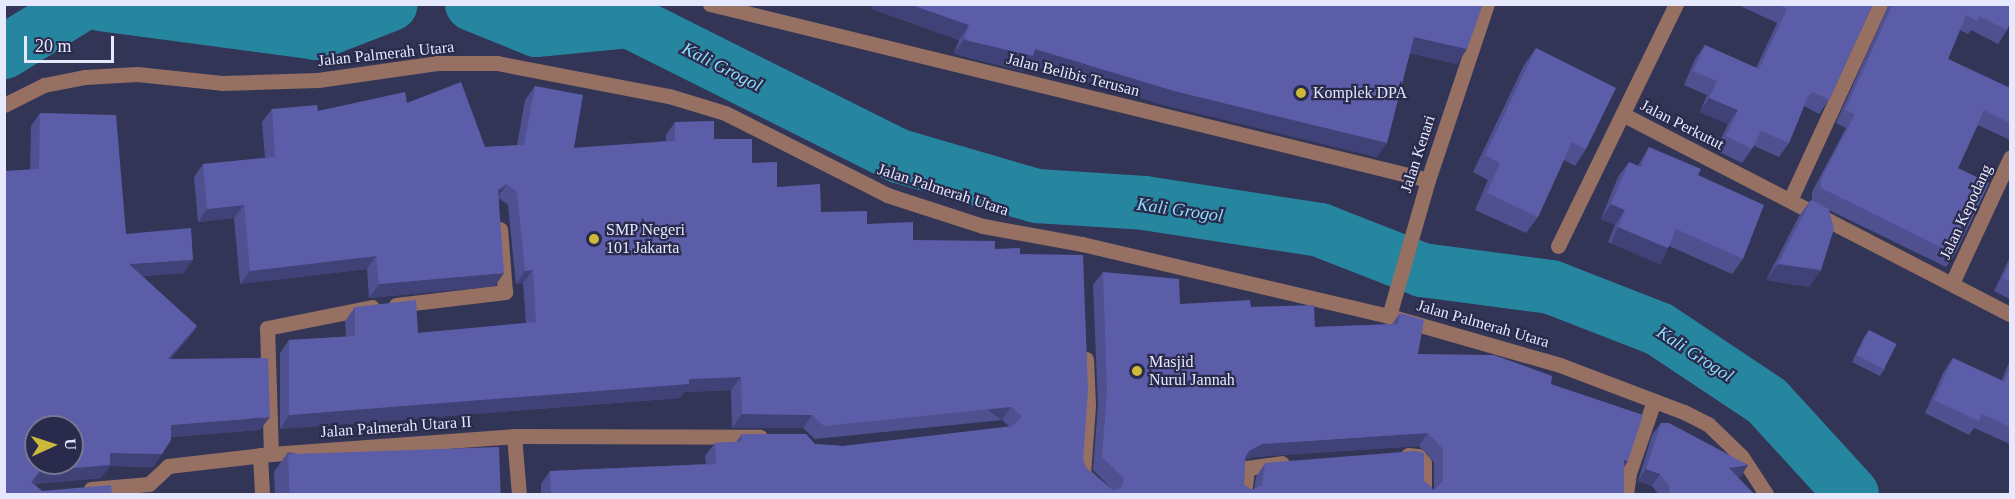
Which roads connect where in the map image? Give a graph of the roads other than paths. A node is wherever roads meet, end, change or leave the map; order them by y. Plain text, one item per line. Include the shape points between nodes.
1 (710, 4) edge
2 (1486, 4) edge
3 (1676, 4) edge
4 (1880, 4) edge
5 (4, 105) edge
6 (1624, 115) junction
7 (2010, 158) edge
8 (1428, 180) junction
9 (1790, 200) junction
10 (499, 218) edge
11 (1082, 244) junction
12 (1558, 246) dead end
13 (1082, 266) edge
14 (1953, 281) junction
15 (2010, 314) edge
16 (1389, 316) junction
17 (1085, 341) edge
18 (1654, 401) junction
19 (514, 436) junction
20 (778, 437) edge
21 (266, 455) junction
22 (1396, 455) edge
23 (1294, 461) edge
24 (72, 491) edge
25 (262, 495) edge
26 (519, 495) edge
27 (1105, 495) edge
28 (1244, 495) edge
29 (1424, 495) edge
30 (1626, 495) edge
31 (1766, 495) edge

1 - 8 street, Jalan Belibis Terusan
2 - 8 street, Jalan Kenari
3 - 6 street
4 - 9 street
5 - 11 street, Jalan Palmerah Utara via 44,85 85,77 137,74 222,83 297,81 437,63 497,63 669,96 725,113 887,195 983,226
6 - 9 street, Jalan Perkutut
6 - 12 street, Jalan Perkutut
7 - 14 street, Jalan Kepodang
8 - 16 street, Jalan Kenari
9 - 14 street, Jalan Perkutut
10 - 21 street via 506,283 502,295 353,309 267,328
11 - 13 street
11 - 16 street, Jalan Palmerah Utara
14 - 15 street, Jalan Perkutut
16 - 18 street, Jalan Palmerah Utara via 1560,365
17 - 27 street via 1088,405 1083,474
18 - 30 street via 1629,473
18 - 31 street, Jalan Palmerah Utara via 1708,424 1742,457
19 - 20 street, Jalan Palmerah Utara II
19 - 21 street, Jalan Palmerah Utara II
19 - 26 street
21 - 24 street, Jalan Palmerah Utara II via 168,466 145,484
21 - 25 street
22 - 29 street via 1421,459
23 - 28 street via 1247,468

